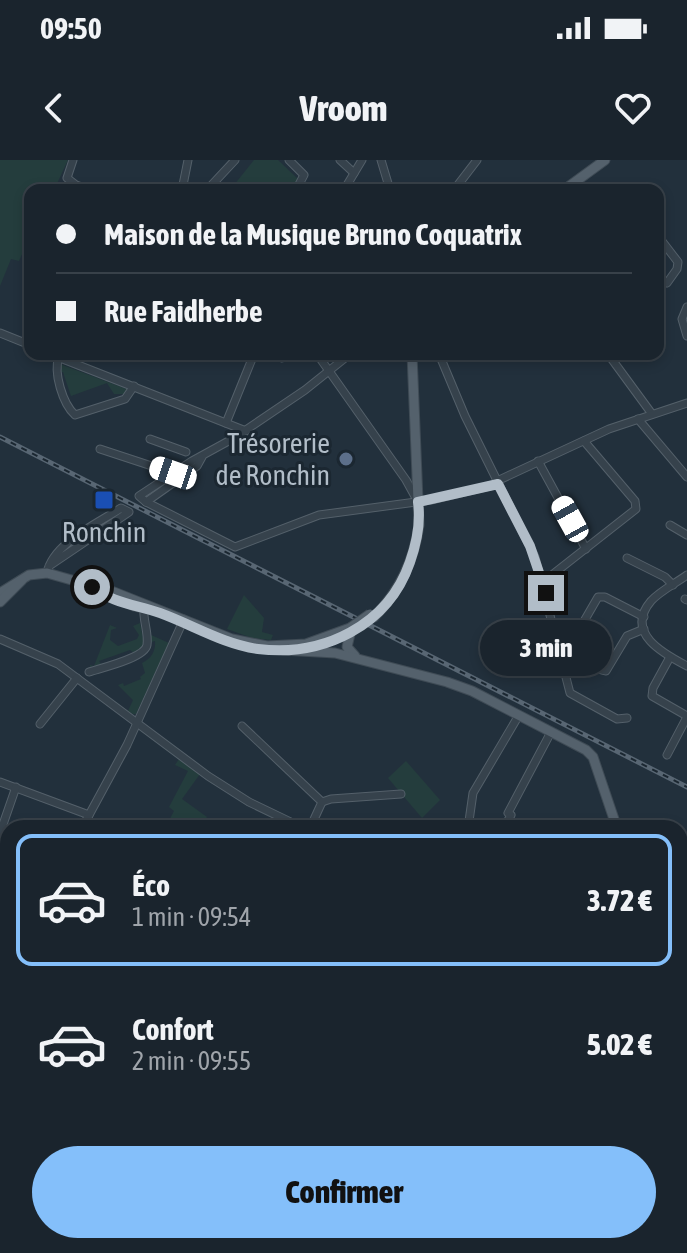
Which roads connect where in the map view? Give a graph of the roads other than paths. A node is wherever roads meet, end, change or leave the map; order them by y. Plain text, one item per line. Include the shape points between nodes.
1 (73, 160) edge
2 (188, 160) edge
3 (235, 160) edge
4 (289, 160) edge
5 (340, 160) edge
6 (362, 160) edge
7 (381, 160) edge
8 (477, 160) edge
9 (605, 160) edge
10 (354, 173) junction
11 (185, 179) junction
12 (75, 184) edge
13 (184, 184) edge
14 (187, 184) edge
15 (213, 184) edge
16 (299, 184) edge
17 (348, 184) edge
18 (388, 184) edge
19 (459, 184) edge
20 (572, 184) edge
21 (664, 244) edge
22 (667, 283) dead end
23 (687, 307) edge
24 (0, 333) edge
25 (687, 336) edge
26 (24, 343) edge
27 (55, 360) edge
28 (65, 360) edge
29 (252, 360) edge
30 (322, 360) edge
31 (342, 360) edge
32 (411, 360) edge
33 (442, 360) edge
34 (612, 360) edge
35 (330, 370) junction
36 (134, 386) junction
37 (687, 403) edge
38 (652, 414) junction
39 (638, 419) junction
40 (226, 423) junction
41 (246, 431) junction
42 (150, 439) dead end
43 (584, 441) junction
44 (100, 449) dead end
45 (193, 458) junction
46 (538, 461) junction
47 (173, 473) junction
48 (687, 477) edge
49 (497, 482) junction
50 (146, 502) junction
51 (418, 502) junction
52 (670, 525) dead end
53 (687, 535) edge
54 (586, 549) junction
55 (627, 558) dead end
56 (48, 569) junction
57 (687, 575) edge
58 (22, 580) junction
59 (543, 582) junction
60 (673, 585) junction
61 (0, 593) edge
62 (0, 602) edge
63 (144, 606) junction
64 (372, 615) junction
65 (644, 617) junction
66 (184, 621) junction
67 (644, 629) junction
68 (352, 631) junction
69 (0, 639) edge
70 (333, 640) junction
71 (558, 642) junction
72 (283, 650) junction
73 (344, 655) junction
74 (355, 656) junction
75 (561, 657) junction
76 (670, 657) junction
77 (366, 660) junction
78 (687, 666) edge
79 (89, 672) dead end
80 (77, 678) junction
81 (519, 715) junction
82 (687, 717) edge
83 (627, 718) dead end
84 (137, 723) junction
85 (40, 724) dead end
86 (242, 726) dead end
87 (551, 732) junction
88 (677, 737) junction
89 (687, 742) edge
90 (667, 755) dead end
91 (0, 782) edge
92 (16, 787) junction
93 (401, 794) dead end
94 (322, 802) junction
95 (89, 815) junction
96 (5, 820) edge
97 (86, 820) edge
98 (287, 820) edge
99 (314, 820) edge
100 (469, 820) edge
101 (508, 820) edge
102 (612, 820) edge

1 - 12 street via 67,178
2 - 11 street
3 - 15 street
4 - 16 street via 304,175
5 - 10 street
6 - 10 street
7 - 18 street
8 - 19 street
9 - 20 main road
10 - 17 street
11 - 13 street
11 - 14 street
21 - 22 street via 678,262
23 - 25 street via 682,324
24 - 26 street
27 - 36 street via 75,415 125,399
28 - 36 street
29 - 40 street
30 - 35 street
31 - 35 street
32 - 51 main road
33 - 49 street
34 - 38 street
35 - 41 street
35 - 51 street
36 - 40 street
37 - 38 street
38 - 39 street
39 - 43 street
39 - 48 street
40 - 41 street
41 - 45 street
42 - 45 street
43 - 46 street
43 - 54 street via 637,507
44 - 47 street
45 - 47 street
45 - 50 street via 197,466
46 - 49 street
46 - 54 street
47 - 50 street via 139,496
49 - 51 street
49 - 59 street
50 - 51 street via 235,547 319,515
51 - 64 main road via 413,542 400,576
51 - 64 main road via 418,534 407,572 395,594
52 - 53 street
54 - 59 street
55 - 60 street
56 - 56 street via 70,550 129,512 121,508 65,544
56 - 58 main road
56 - 63 main road via 106,596
57 - 60 street
58 - 61 main road
58 - 62 main road
59 - 71 street
60 - 65 street via 652,599
63 - 66 main road
63 - 79 street via 146,650
64 - 68 main road, bridge
65 - 67 street
65 - 71 street via 598,597 576,635
66 - 70 main road via 258,645
66 - 72 main road via 241,646
66 - 84 street
67 - 75 street via 626,637 606,671
67 - 76 street via 652,645
68 - 70 main road
68 - 74 main road via 346,646
69 - 80 street
70 - 72 main road
70 - 73 main road
70 - 74 main road
71 - 75 street
72 - 73 main road
73 - 77 main road
74 - 77 main road
75 - 83 street via 571,695 618,719
76 - 78 street
76 - 82 street via 652,696
77 - 81 main road via 457,685
80 - 84 street
80 - 85 street
81 - 87 main road
81 - 100 street via 474,789
82 - 88 street
84 - 95 street
84 - 98 street via 202,772
86 - 94 street
87 - 101 street
87 - 102 main road via 592,754
88 - 89 street
88 - 90 street
91 - 92 street
92 - 95 street
92 - 96 street
93 - 94 street
94 - 99 street
95 - 97 street

